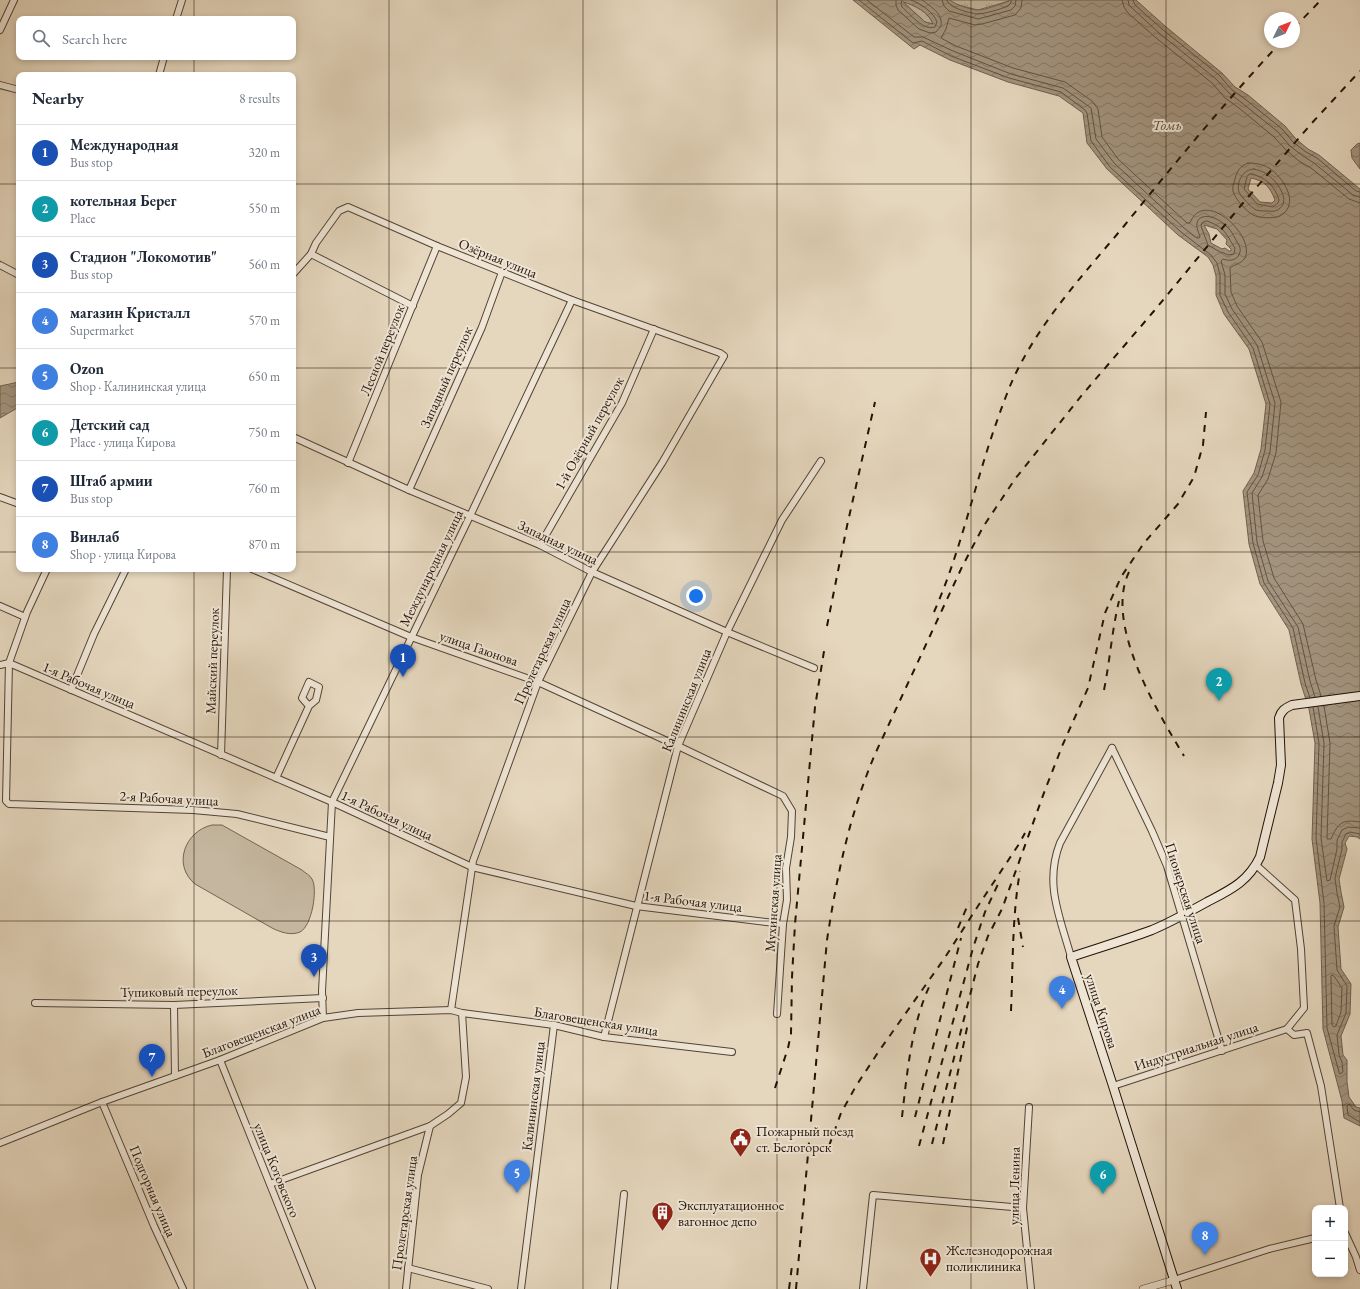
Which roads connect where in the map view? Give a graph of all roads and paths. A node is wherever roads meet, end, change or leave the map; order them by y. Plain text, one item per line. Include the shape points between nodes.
1 (14, 0) edge
2 (182, 0) edge
3 (177, 16) edge
4 (0, 30) edge
5 (163, 60) edge
6 (160, 72) edge
7 (0, 85) edge
8 (16, 89) edge
9 (437, 246) junction
10 (311, 254) junction
11 (0, 265) edge
12 (296, 271) edge
13 (502, 272) junction
14 (16, 273) edge
15 (572, 300) junction
16 (413, 306) junction
17 (654, 329) junction
18 (724, 356) joint
19 (296, 439) edge
20 (821, 461) dead end
21 (348, 463) junction
22 (409, 490) junction
23 (0, 497) edge
24 (16, 503) edge
25 (470, 516) junction
26 (540, 545) junction
27 (46, 572) edge
28 (125, 572) edge
29 (227, 572) edge
30 (259, 572) edge
31 (592, 572) junction
32 (0, 606) edge
33 (25, 617) junction
34 (727, 632) junction
35 (411, 637) junction
36 (9, 663) junction
37 (0, 665) edge
38 (814, 668) dead end
39 (538, 682) junction
40 (71, 690) junction
41 (1360, 696) edge
42 (309, 706) dead end
43 (678, 746) junction
44 (1112, 748) joint
45 (221, 755) junction
46 (276, 778) junction
47 (783, 796) joint
48 (332, 802) junction
49 (330, 837) junction
50 (1256, 865) junction
51 (472, 867) junction
52 (636, 906) junction
53 (1182, 916) junction
54 (782, 924) junction
55 (1071, 957) junction
56 (323, 998) junction
57 (35, 1003) dead end
58 (174, 1005) junction
59 (451, 1010) junction
60 (462, 1013) junction
61 (777, 1014) dead end
62 (323, 1018) junction
63 (554, 1026) junction
64 (1287, 1029) junction
65 (604, 1037) junction
66 (1222, 1051) junction
67 (732, 1052) dead end
68 (220, 1060) junction
69 (175, 1076) junction
70 (1113, 1086) junction
71 (102, 1102) junction
72 (1029, 1107) dead end
73 (430, 1126) junction
74 (0, 1143) edge
75 (270, 1184) junction
76 (624, 1194) dead end
77 (1340, 1205) edge
78 (1023, 1208) junction
79 (1312, 1239) edge
80 (1348, 1240) edge
81 (408, 1268) junction
82 (1360, 1270) edge
83 (1174, 1280) junction
84 (183, 1289) edge
85 (312, 1289) edge
86 (406, 1289) edge
87 (488, 1289) edge
88 (521, 1289) edge
89 (614, 1289) edge
90 (864, 1289) edge
91 (1031, 1289) edge
92 (1143, 1289) edge
93 (1177, 1289) edge

1 - 4 street
2 - 3 street
5 - 6 street
7 - 8 street
9 - 10 street, Озёрная улица via 348,208 339,211
9 - 13 street, Озёрная улица
9 - 16 street, Лесной переулок
10 - 12 street, Озёрная улица
10 - 16 street
11 - 14 street
13 - 15 street, Озёрная улица
13 - 22 street, Западный переулок via 482,327
15 - 17 street, Озёрная улица
15 - 25 street, Международная улица
16 - 21 street, Лесной переулок
17 - 18 street, Озёрная улица
17 - 26 street, 1-й Озёрный переулок via 622,403
18 - 31 street, Пролетарская улица via 662,463
19 - 21 street, Западная улица
20 - 34 street, Калининская улица via 782,520
21 - 22 street, Западная улица
22 - 25 street, Западная улица
23 - 24 street
25 - 26 street, Западная улица
25 - 35 street, Международная улица
26 - 31 street, Западная улица
27 - 33 street
28 - 40 street via 94,634
29 - 45 street, Майский переулок
30 - 35 street, улица Гаюнова
31 - 34 street, Западная улица
31 - 39 street, Пролетарская улица
32 - 33 street
33 - 36 street
34 - 38 street, Западная улица
34 - 43 street, Калининская улица
35 - 39 street, улица Гаюнова
35 - 48 street, Международная улица
36 - 37 street
36 - 40 street, 1-я Рабочая улица
36 - 49 street, 2-я Рабочая улица via 6,801 9,804 193,810 237,814
39 - 43 street, улица Гаюнова
39 - 51 street, Пролетарская улица
40 - 45 street, 1-я Рабочая улица
41 - 50 main road via 1292,706 1281,713 1281,765
42 - 46 street
43 - 47 street, улица Гаюнова
43 - 52 street, Калининская улица
44 - 53 street, Пионерская улица via 1167,866
44 - 55 street, улица Кирова via 1054,857 1054,895
45 - 46 street, 1-я Рабочая улица
46 - 48 street, 1-я Рабочая улица
47 - 54 street, Мухинская улица via 792,811 786,868 787,900
48 - 49 street, Международная улица
48 - 51 street, 1-я Рабочая улица
49 - 56 street, Международная улица
50 - 53 main road via 1237,886
50 - 64 street via 1295,900 1304,1008
51 - 52 street, 1-я Рабочая улица
51 - 59 street, Пролетарская улица
52 - 54 street, 1-я Рабочая улица
52 - 65 street, Калининская улица
53 - 55 main road via 1153,929
53 - 66 street, Пионерская улица
54 - 61 street, Мухинская улица
55 - 70 main road, улица Кирова
56 - 58 street, Тупиковый переулок
56 - 62 street, Международная улица
57 - 58 street, Тупиковый переулок
58 - 69 street
59 - 60 street, Благовещенская улица
59 - 62 street, Благовещенская улица via 358,1013
60 - 63 street, Благовещенская улица
60 - 73 street via 466,1077 461,1103
62 - 68 street, Благовещенская улица
63 - 65 street, Благовещенская улица
63 - 88 street, Калининская улица
64 - 66 street, Индустриальная улица
64 - 77 street via 1294,1035 1307,1033 1321,1086
65 - 67 street, Благовещенская улица
66 - 70 street, Индустриальная улица
68 - 69 street, Благовещенская улица
68 - 75 street, улица Котовского
69 - 71 street, Благовещенская улица
70 - 83 main road, улица Кирова
71 - 74 street, Благовещенская улица
71 - 84 street, Подгорная улица
72 - 78 street, улица Ленина
73 - 75 street
73 - 81 street, Пролетарская улица via 418,1175
75 - 85 street, улица Котовского
76 - 89 street
78 - 90 street via 874,1195
78 - 91 street, улица Ленина
79 - 83 street via 1269,1249
80 - 82 street
81 - 86 street, Пролетарская улица
81 - 87 street
83 - 92 street
83 - 93 main road, улица Кирова

